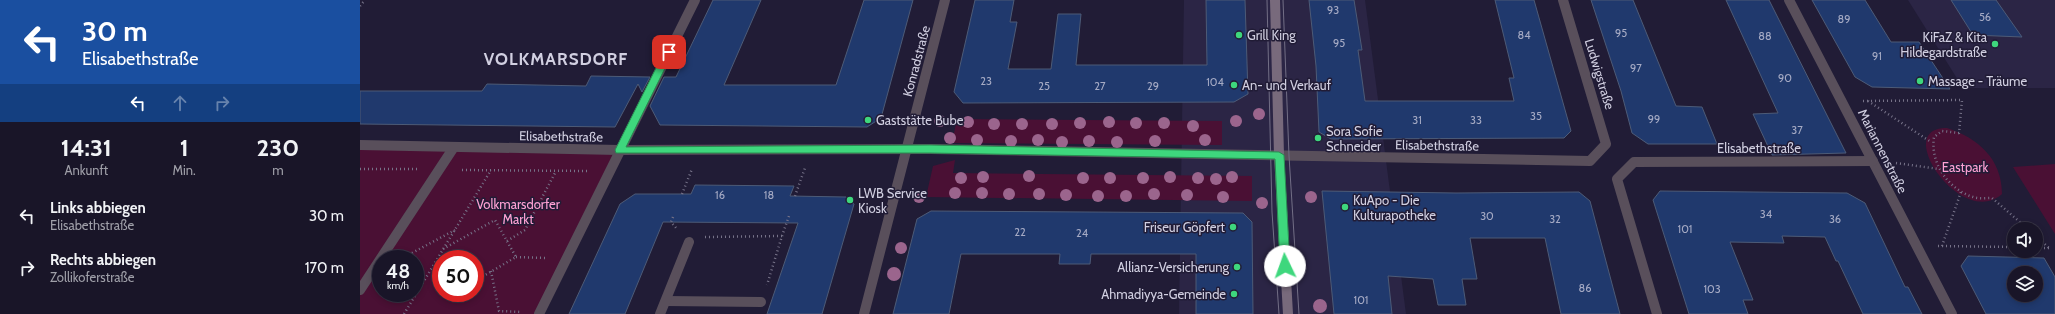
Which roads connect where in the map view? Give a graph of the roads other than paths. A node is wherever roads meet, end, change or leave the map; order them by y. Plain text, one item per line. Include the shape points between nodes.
1 (695, 0) edge
2 (945, 0) edge
3 (1275, 0) edge
4 (1563, 0) edge
5 (1789, 0) edge
6 (360, 145) edge
7 (454, 147) junction
8 (907, 149) junction
9 (619, 150) junction
10 (1598, 153) joint
11 (1279, 155) junction
12 (1873, 161) junction
13 (689, 242) road end
14 (360, 290) edge
15 (666, 301) junction
16 (761, 302) road end
17 (539, 313) edge
18 (660, 314) edge
19 (864, 314) edge
20 (1288, 314) edge
21 (1657, 314) edge
22 (1952, 314) edge

1 - 9 street
2 - 8 street, Konradstraße
3 - 11 main road
4 - 10 street, Ludwigstraße via 1606,144
5 - 12 street, Mariannenstraße
6 - 7 street, Elisabethstraße
7 - 9 street, Elisabethstraße
7 - 14 street
8 - 9 street, Elisabethstraße
8 - 11 street, Elisabethstraße
8 - 19 street, Konradstraße
9 - 17 street
10 - 11 street, Elisabethstraße via 1590,161
11 - 20 main road
12 - 21 street, Elisabethstraße via 1634,162 1617,179
12 - 22 street, Mariannenstraße
13 - 15 street
15 - 16 street
15 - 18 street

